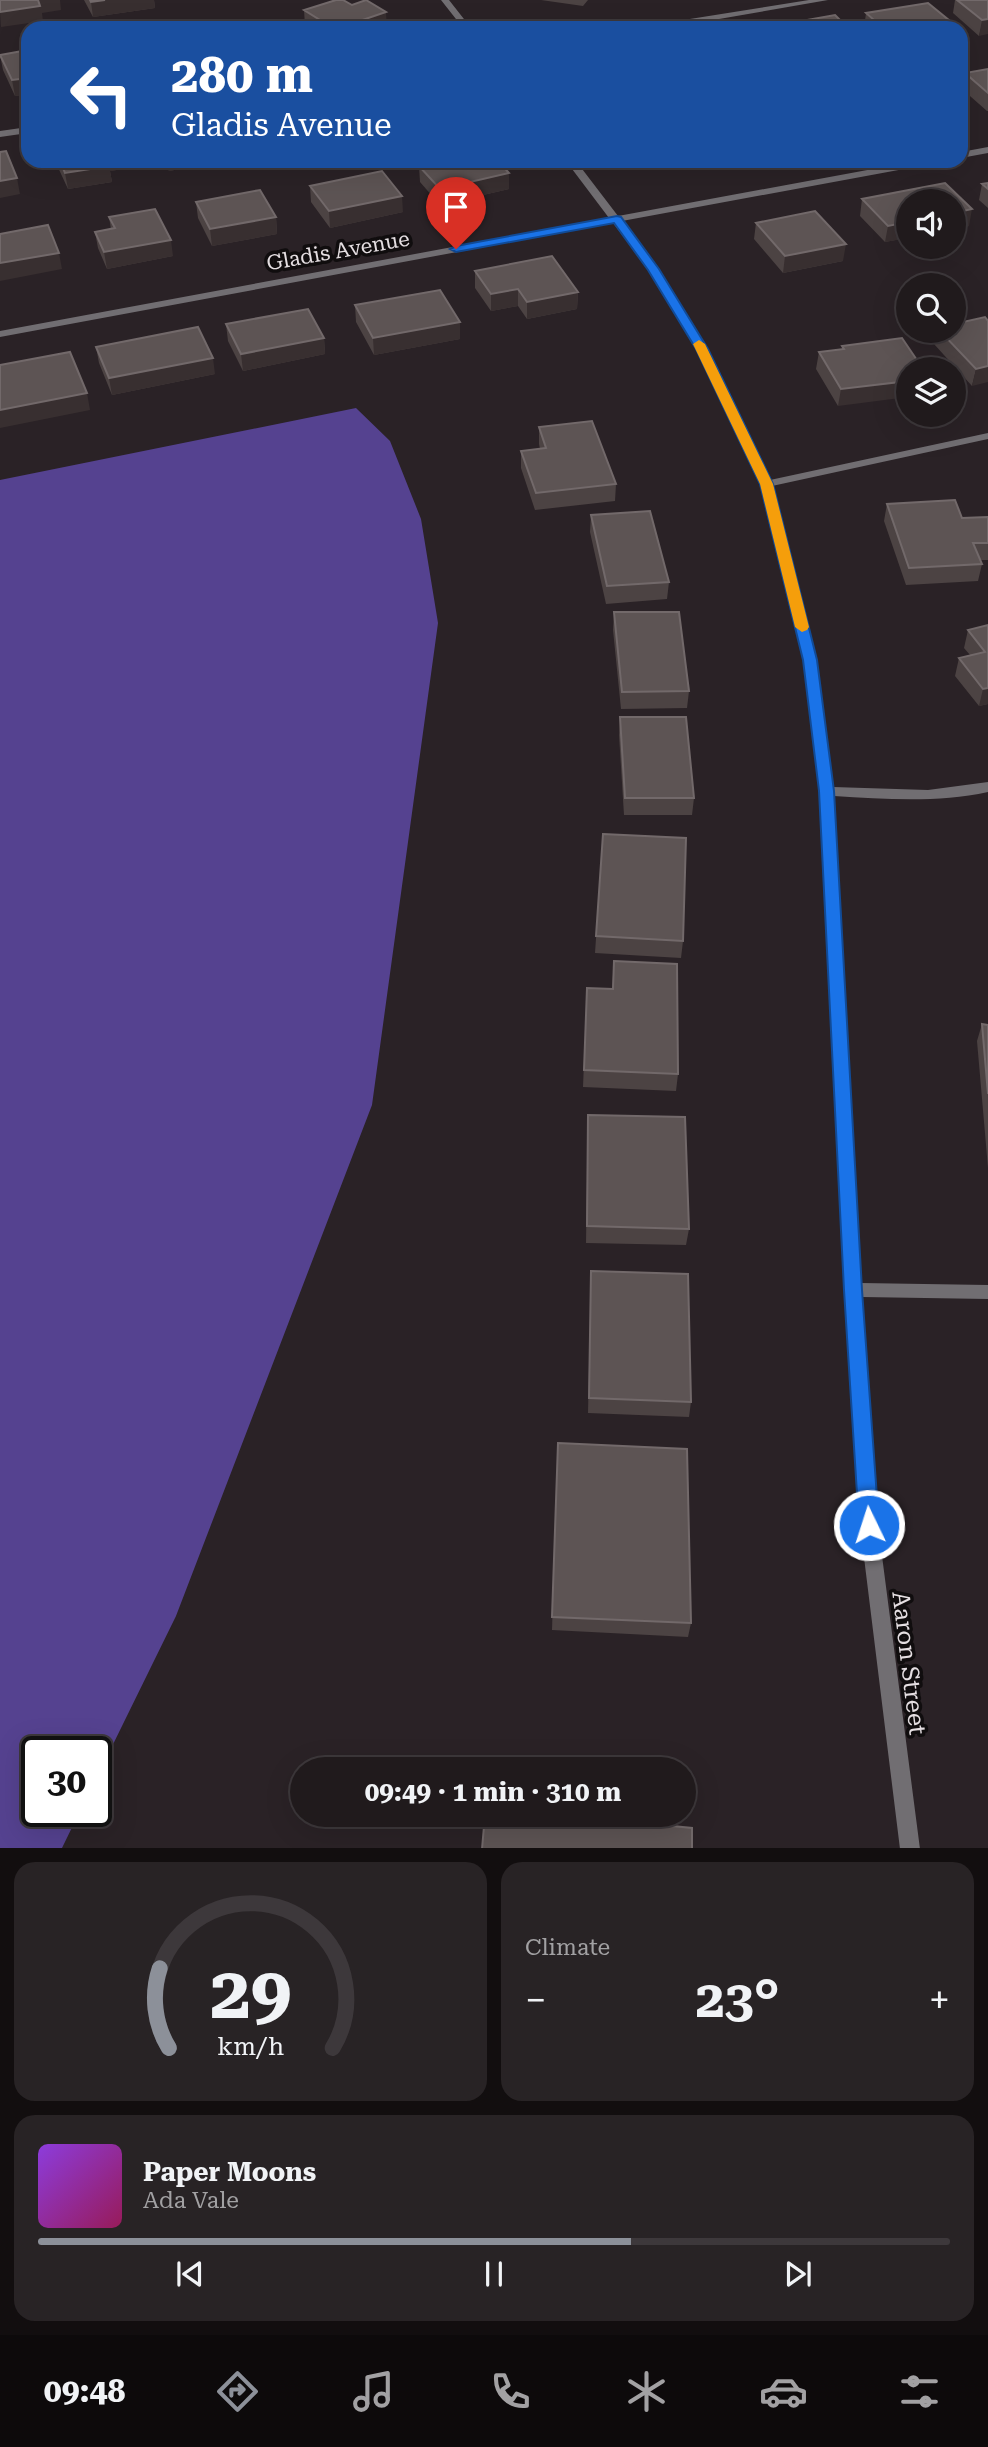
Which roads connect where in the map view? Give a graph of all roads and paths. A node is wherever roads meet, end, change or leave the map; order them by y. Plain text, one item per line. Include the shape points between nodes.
1 (445, 0) edge
2 (824, 0) edge
3 (462, 21) edge
4 (695, 21) edge
5 (21, 131) edge
6 (0, 134) edge
7 (988, 150) edge
8 (968, 154) edge
9 (577, 168) edge
10 (892, 168) edge
11 (617, 219) junction
12 (0, 334) edge
13 (988, 436) edge
14 (766, 484) junction
15 (988, 787) edge
16 (827, 791) junction
17 (853, 1290) junction
18 (988, 1292) edge
19 (910, 1848) edge

1 - 3 street
2 - 4 street
5 - 6 street
7 - 8 street
9 - 11 street, Aaron Street
10 - 11 street, Gladis Avenue
11 - 12 street, Gladis Avenue
11 - 14 street, Aaron Street via 702,349
13 - 14 street
14 - 16 street, Aaron Street via 810,660
15 - 16 street via 968,793
16 - 17 street, Aaron Street
17 - 18 street
17 - 19 street, Aaron Street via 869,1525

